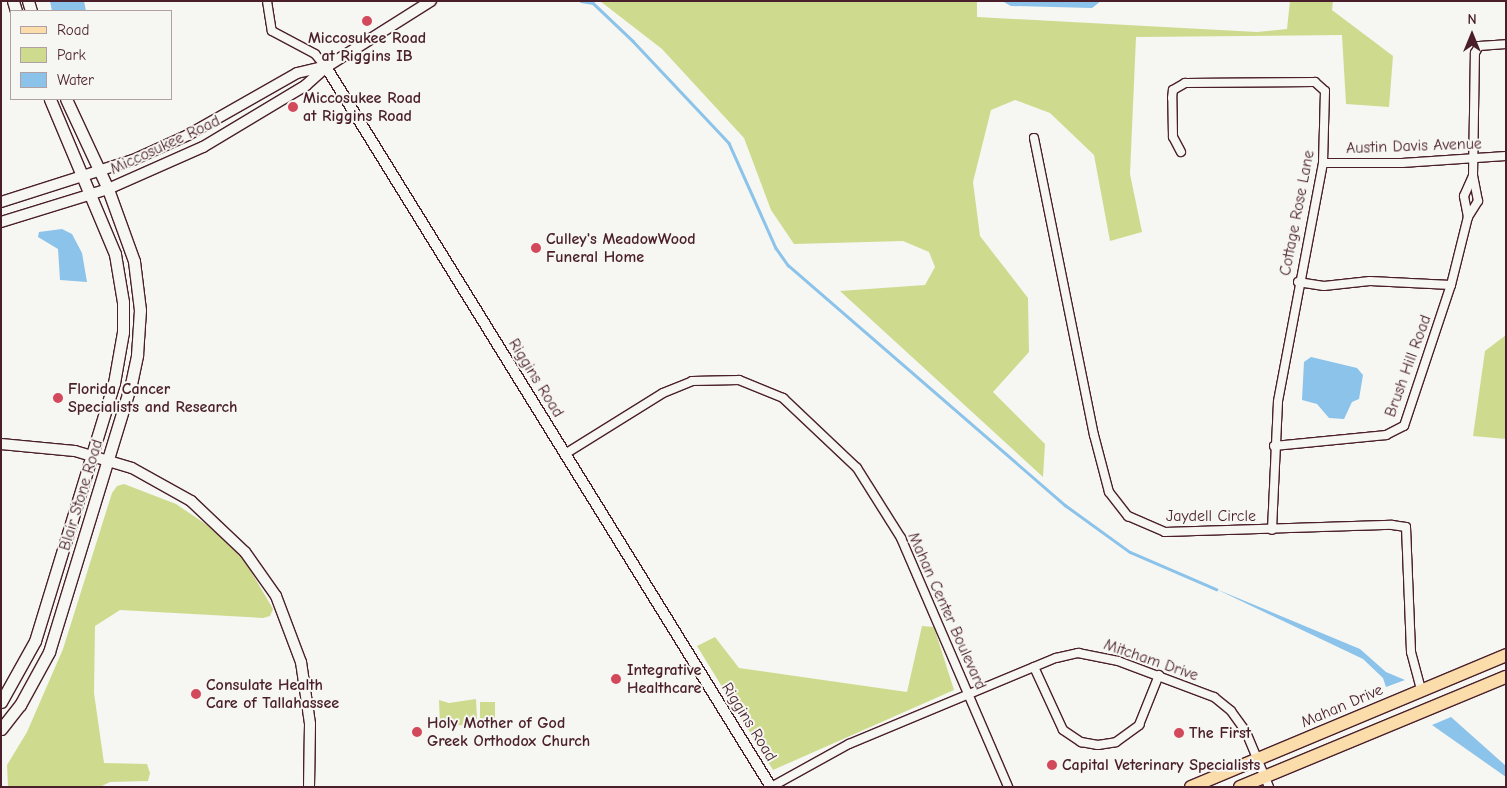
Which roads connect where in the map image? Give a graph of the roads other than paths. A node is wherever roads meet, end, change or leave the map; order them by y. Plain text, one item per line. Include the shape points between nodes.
1 (267, 1) edge
2 (431, 1) edge
3 (1506, 44) edge
4 (326, 67) junction
5 (50, 100) edge
6 (66, 100) edge
7 (1034, 138) dead end
8 (1181, 152) dead end
9 (1506, 156) edge
10 (1472, 159) junction
11 (1323, 163) junction
12 (99, 172) junction
13 (1472, 176) junction
14 (85, 177) junction
15 (108, 188) junction
16 (92, 194) junction
17 (1, 202) edge
18 (1468, 217) junction
19 (1, 222) edge
20 (1298, 282) junction
21 (1451, 285) junction
22 (1, 444) edge
23 (1274, 446) junction
24 (565, 454) junction
25 (93, 455) junction
26 (109, 460) junction
27 (1272, 530) junction
28 (1506, 655) edge
29 (1034, 667) junction
30 (1159, 676) junction
31 (1506, 677) edge
32 (1421, 690) junction
33 (968, 694) junction
34 (1, 702) edge
35 (1390, 703) junction
36 (1410, 717) junction
37 (1, 729) edge
38 (1257, 759) junction
39 (1267, 782) edge
40 (1007, 786) edge
41 (310, 787) edge
42 (771, 787) edge
43 (1191, 787) edge
44 (1240, 787) edge

1 - 4 street, Riggins Road via 272,31 316,54
2 - 4 street, Miccosukee Road
3 - 10 street, Brush Hill Road via 1479,46 1475,53
4 - 12 street, Miccosukee Road via 297,73 188,135
4 - 15 street, Miccosukee Road via 306,86 226,134 162,167
4 - 24 street, Riggins Road
5 - 14 main road, Blair Stone Road
6 - 12 main road, Blair Stone Road
7 - 27 street, Jaydell Circle via 1094,435 1109,492 1128,516 1165,532
8 - 11 street, Cottage Rose Lane via 1173,137 1172,98 1176,87 1185,83 1315,82 1325,90
9 - 10 street, Austin Davis Avenue
10 - 11 street, Austin Davis Avenue
10 - 13 street, Brush Hill Road
11 - 20 street, Cottage Rose Lane
12 - 14 street, Miccosukee Road
12 - 15 main road, Blair Stone Road
13 - 18 street, Brush Hill Road via 1464,196
13 - 18 street, Brush Hill Road via 1478,200
14 - 16 main road, Blair Stone Road
14 - 17 street, Miccosukee Road
15 - 16 street, Miccosukee Road
15 - 26 main road, Blair Stone Road via 134,261 140,310 137,355
16 - 19 street, Miccosukee Road
16 - 25 main road, Blair Stone Road via 115,254 123,302 120,355
18 - 21 street, Brush Hill Road
20 - 21 street via 1324,286 1370,281
20 - 23 street, Cottage Rose Lane
21 - 23 street, Brush Hill Road via 1404,426 1386,435
22 - 25 street via 49,447
23 - 27 street, Cottage Rose Lane
24 - 33 street, Mahan Center Boulevard via 663,393 692,381 739,380 767,388 783,398 845,455 864,478 901,538
24 - 42 street, Riggins Road
25 - 26 street
25 - 34 main road, Blair Stone Road via 35,642
26 - 37 main road, Blair Stone Road via 49,652 25,696
26 - 41 street via 151,477 209,515 246,552 276,596 294,640 306,690
27 - 32 street, Jaydell Circle via 1406,527 1411,652
28 - 32 main road, Mahan Drive
29 - 30 street, Mitcham Drive via 1067,655 1088,654
29 - 30 street via 1064,730 1081,742 1098,745 1116,742 1139,725
29 - 33 street, Mitcham Drive
30 - 38 street, Mitcham Drive via 1222,703 1242,727
31 - 36 main road
32 - 35 main road, Mahan Drive
32 - 36 main road
33 - 40 street, Mahan Center Boulevard
33 - 42 street, Mitcham Drive via 822,756
35 - 36 main road
35 - 38 main road, Mahan Drive
36 - 39 main road
38 - 39 street, Mitcham Drive
38 - 43 main road, Mahan Drive
39 - 44 main road

